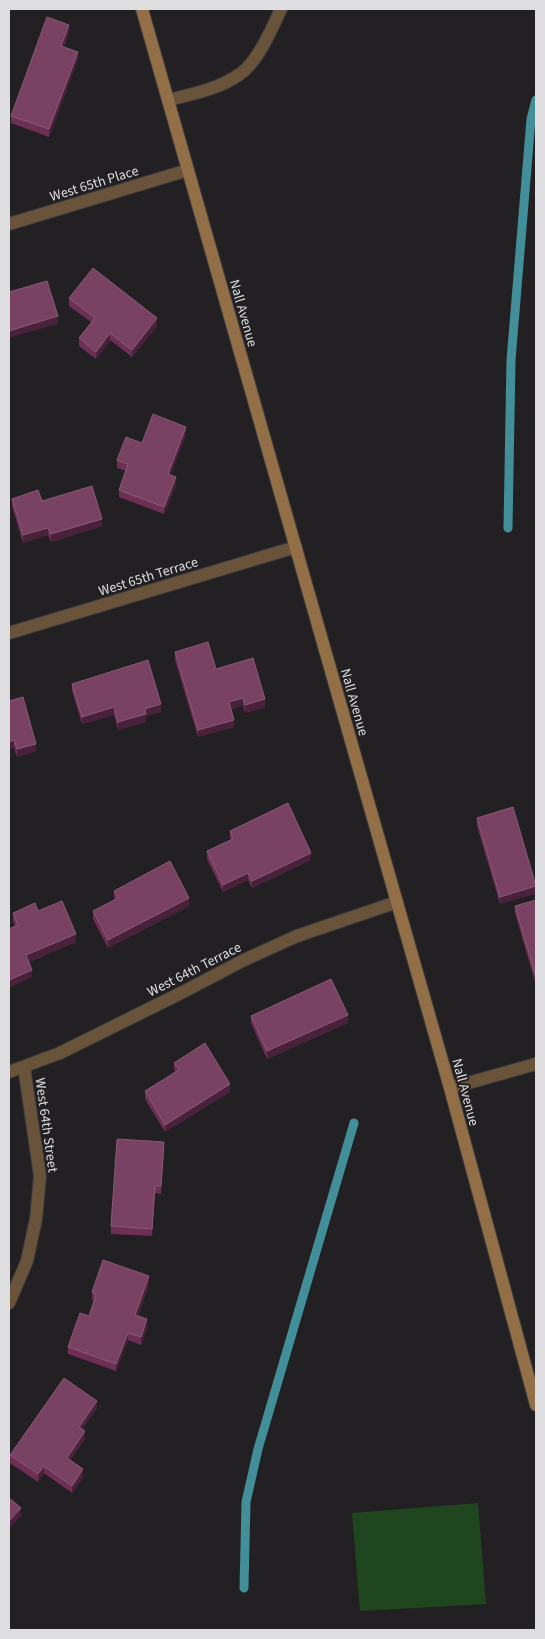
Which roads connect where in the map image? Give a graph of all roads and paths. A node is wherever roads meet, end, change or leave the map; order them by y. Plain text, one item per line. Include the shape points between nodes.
1 (142, 9) edge
2 (281, 9) edge
3 (168, 100) junction
4 (188, 170) junction
5 (9, 224) edge
6 (296, 547) junction
7 (9, 633) edge
8 (397, 902) junction
9 (536, 1064) edge
10 (24, 1067) junction
11 (9, 1072) edge
12 (450, 1088) junction
13 (9, 1303) edge
14 (536, 1405) edge

1 - 3 main road, Nall Avenue
2 - 3 street via 257,56 242,73 221,85
3 - 4 main road, Nall Avenue
4 - 5 street, West 65th Place
4 - 6 main road, Nall Avenue
6 - 7 street, West 65th Terrace
6 - 8 main road, Nall Avenue
8 - 10 street, West 64th Terrace via 297,936 68,1049
8 - 12 main road, Nall Avenue
9 - 12 street
10 - 11 street, West 64th Terrace
10 - 13 street, West 64th Street via 40,1176 36,1219 27,1261
12 - 14 main road, Nall Avenue

